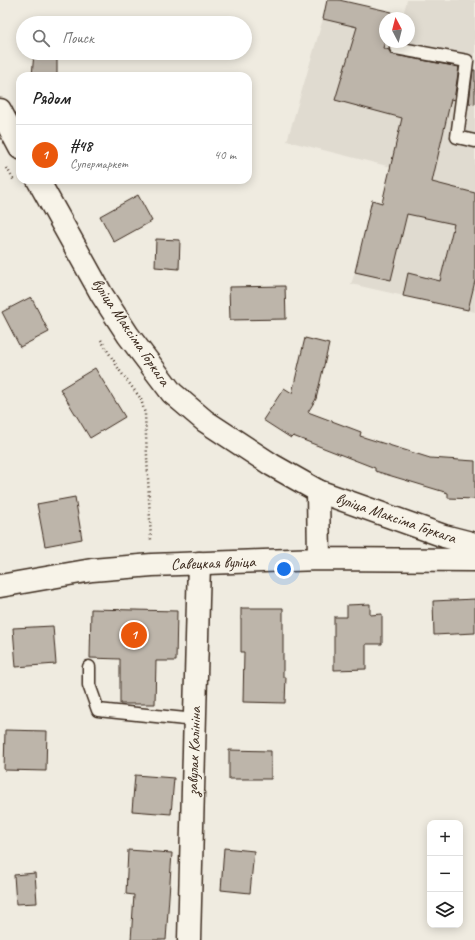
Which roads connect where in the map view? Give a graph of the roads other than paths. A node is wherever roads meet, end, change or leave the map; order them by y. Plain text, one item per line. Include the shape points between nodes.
1 (396, 48) dead end
2 (0, 110) edge
3 (16, 140) edge
4 (475, 140) edge
5 (40, 184) edge
6 (318, 491) junction
7 (475, 544) edge
8 (319, 559) junction
9 (475, 560) edge
10 (199, 563) junction
11 (0, 586) edge
12 (89, 667) dead end
13 (195, 720) junction
14 (189, 940) edge

1 - 4 lane via 467,61 457,138
2 - 3 main road
5 - 6 main road, вуліца Максіма Горкага via 102,295 128,335 172,393 205,421 272,465
6 - 7 main road, вуліца Максіма Горкага via 444,536
6 - 8 main road, вуліца Максіма Горкага
8 - 9 main road, Савецкая вуліца
8 - 10 main road, Савецкая вуліца
10 - 11 main road, Савецкая вуліца via 92,570
10 - 13 main road, завулак Калініна
12 - 13 lane via 90,685 98,710
13 - 14 main road, завулак Калініна

